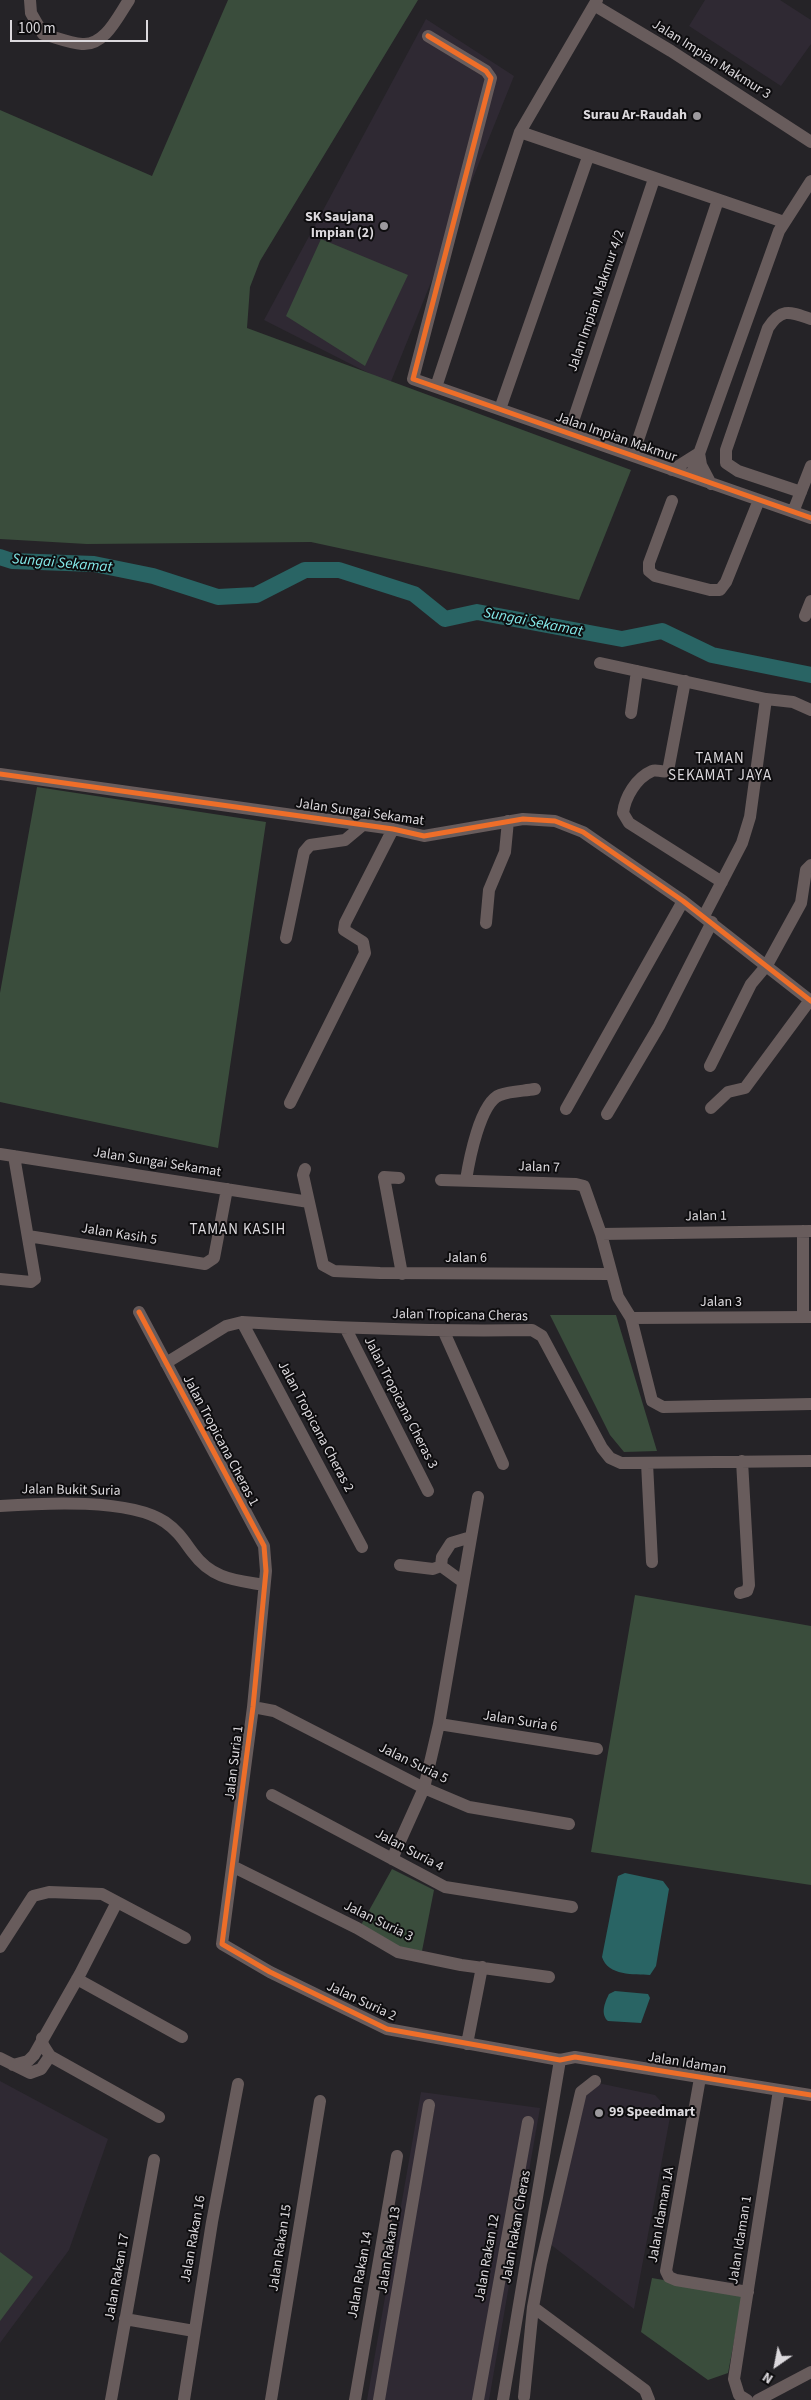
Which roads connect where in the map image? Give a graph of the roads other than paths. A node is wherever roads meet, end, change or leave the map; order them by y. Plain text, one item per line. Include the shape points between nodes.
1 (30, 0) edge
2 (129, 0) edge
3 (596, 3) edge
4 (428, 36) dead end
5 (520, 132) junction
6 (809, 139) edge
7 (811, 153) edge
8 (588, 157) junction
9 (654, 179) junction
10 (811, 181) edge
11 (718, 200) junction
12 (784, 222) junction
13 (811, 320) edge
14 (436, 387) junction
15 (500, 409) junction
16 (569, 433) junction
17 (699, 453) junction
18 (633, 456) junction
19 (811, 466) edge
20 (672, 470) junction
21 (691, 476) junction
22 (712, 484) junction
23 (801, 492) junction
24 (759, 500) junction
25 (672, 501) dead end
26 (793, 512) junction
27 (811, 518) edge
28 (811, 601) edge
29 (805, 616) dead end
30 (600, 663) dead end
31 (637, 671) junction
32 (685, 681) junction
33 (766, 699) junction
34 (811, 710) edge
35 (631, 713) dead end
36 (0, 774) edge
37 (508, 822) junction
38 (363, 825) junction
39 (393, 829) junction
40 (811, 865) edge
41 (722, 882) junction
42 (683, 901) junction
43 (708, 919) junction
44 (486, 923) dead end
45 (286, 938) dead end
46 (767, 965) junction
47 (810, 1000) edge
48 (710, 1066) dead end
49 (535, 1089) dead end
50 (290, 1103) dead end
51 (711, 1108) dead end
52 (566, 1109) dead end
53 (607, 1114) dead end
54 (0, 1154) edge
55 (14, 1156) junction
56 (305, 1169) dead end
57 (399, 1178) dead end
58 (441, 1180) dead end
59 (466, 1180) junction
60 (227, 1189) junction
61 (309, 1202) junction
62 (807, 1231) edge
63 (601, 1234) junction
64 (28, 1236) junction
65 (402, 1274) junction
66 (610, 1274) junction
67 (0, 1279) edge
68 (138, 1312) dead end
69 (807, 1317) edge
70 (631, 1318) junction
71 (242, 1322) junction
72 (346, 1329) junction
73 (444, 1332) junction
74 (166, 1363) junction
75 (811, 1404) edge
76 (742, 1461) junction
77 (811, 1461) edge
78 (647, 1463) junction
79 (503, 1464) dead end
80 (428, 1491) dead end
81 (478, 1497) dead end
82 (0, 1506) edge
83 (471, 1537) junction
84 (362, 1547) dead end
85 (652, 1562) dead end
86 (400, 1565) dead end
87 (441, 1566) junction
88 (464, 1582) junction
89 (264, 1584) junction
90 (740, 1593) dead end
91 (253, 1707) junction
92 (439, 1724) junction
93 (597, 1749) dead end
94 (424, 1788) junction
95 (272, 1795) dead end
96 (569, 1824) dead end
97 (392, 1859) junction
98 (234, 1866) junction
99 (117, 1902) junction
100 (572, 1907) dead end
101 (185, 1938) dead end
102 (222, 1944) joint
103 (0, 1947) edge
104 (482, 1967) junction
105 (549, 1977) dead end
106 (77, 1979) junction
107 (182, 2037) dead end
108 (42, 2038) junction
109 (467, 2044) junction
110 (50, 2056) junction
111 (0, 2058) edge
112 (560, 2060) junction
113 (13, 2065) junction
114 (700, 2078) junction
115 (595, 2081) dead end
116 (238, 2084) dead end
117 (779, 2090) junction
118 (811, 2095) edge
119 (320, 2102) dead end
120 (430, 2105) dead end
121 (159, 2117) dead end
122 (528, 2122) dead end
123 (549, 2129) junction
124 (572, 2132) junction
125 (397, 2156) dead end
126 (154, 2160) dead end
127 (394, 2176) junction
128 (416, 2180) junction
129 (517, 2180) junction
130 (540, 2183) junction
131 (537, 2200) junction
132 (555, 2203) junction
133 (748, 2292) junction
134 (533, 2307) junction
135 (125, 2319) junction
136 (194, 2331) junction
137 (811, 2372) edge
138 (503, 2396) edge
139 (743, 2397) edge
140 (526, 2399) edge
141 (111, 2400) edge
142 (184, 2400) edge
143 (271, 2400) edge
144 (355, 2400) edge
145 (379, 2400) edge
146 (478, 2400) edge
147 (649, 2400) edge
148 (758, 2400) edge

1 - 2 street via 31,13 43,34 83,44 94,42 106,34
3 - 5 street
3 - 6 street, Jalan Impian Makmur 3
4 - 14 street, Jalan Impian Makmur via 486,71 491,78 413,379
5 - 8 street
5 - 14 street
6 - 7 street
8 - 9 street
8 - 15 street
9 - 11 street
9 - 16 street, Jalan Impian Makmur 4/2
10 - 12 street
11 - 12 street
11 - 18 street
12 - 17 street via 778,231
13 - 23 street via 790,312 776,316 768,328 726,450 726,463 738,471
14 - 15 street, Jalan Impian Makmur
15 - 16 street, Jalan Impian Makmur
16 - 18 street, Jalan Impian Makmur
17 - 20 street
17 - 21 street
17 - 22 street via 701,465
18 - 20 street, Jalan Impian Makmur
19 - 23 street
20 - 21 street, Jalan Impian Makmur
21 - 22 street, Jalan Impian Makmur
22 - 24 street, Jalan Impian Makmur
23 - 26 street
24 - 25 street via 720,590 655,576 649,571
24 - 26 street, Jalan Impian Makmur
26 - 27 street, Jalan Impian Makmur
28 - 29 street
30 - 31 street
31 - 32 street
31 - 35 street
32 - 33 street
32 - 41 street via 668,771 651,772 636,783 624,807 624,817
33 - 34 street via 793,702
33 - 41 street via 750,817 742,842
36 - 38 street, Jalan Sungai Sekamat
37 - 39 street, Jalan Sungai Sekamat via 424,836
37 - 42 street, Jalan Sungai Sekamat via 523,819 555,821 584,832
37 - 44 street via 506,852 489,890
38 - 39 street, Jalan Sungai Sekamat
38 - 45 street via 345,840 310,845 304,852
39 - 50 street via 344,930 362,942 365,953
40 - 46 street via 806,870 801,903
41 - 43 street
42 - 43 street, Jalan Sungai Sekamat
42 - 52 street
43 - 46 street, Jalan Sungai Sekamat
43 - 53 street via 660,1026
46 - 47 street, Jalan Sungai Sekamat
46 - 48 street via 751,984
47 - 51 street via 745,1088 728,1092
49 - 59 street via 499,1095 490,1102 472,1146
54 - 55 street, Jalan Sungai Sekamat
55 - 60 street, Jalan Sungai Sekamat
55 - 64 street
56 - 61 street via 303,1175
57 - 65 street via 384,1177
58 - 59 street, Jalan 7
59 - 63 street, Jalan 7 via 584,1186
60 - 61 street, Jalan Sungai Sekamat
60 - 64 street, Jalan Kasih 5 via 214,1258 205,1264
61 - 65 street, Jalan 6 via 323,1265 334,1271
62 - 63 street, Jalan 1
62 - 69 street
63 - 66 street
64 - 67 street via 35,1279 31,1282
65 - 66 street, Jalan 6
66 - 70 street via 618,1297
68 - 74 street, Jalan Tropicana Cheras 1
69 - 70 street, Jalan 3
70 - 75 street via 652,1401 664,1407
71 - 72 street, Jalan Tropicana Cheras
71 - 74 street, Jalan Tropicana Cheras via 226,1326
71 - 84 street, Jalan Tropicana Cheras 2
72 - 73 street, Jalan Tropicana Cheras
72 - 80 street, Jalan Tropicana Cheras 3
73 - 78 street, Jalan Tropicana Cheras via 532,1330 542,1336 610,1458 621,1463
73 - 79 street
74 - 89 street, Jalan Tropicana Cheras 1 via 264,1546
76 - 77 street, Jalan Tropicana Cheras
76 - 78 street, Jalan Tropicana Cheras
76 - 90 street via 749,1585 747,1591
78 - 85 street
81 - 83 street
82 - 89 street, Jalan Bukit Suria via 83,1504 125,1506 144,1511 183,1536 210,1572 228,1579
83 - 87 street via 451,1543 442,1557
83 - 88 street
86 - 87 street via 433,1569
87 - 88 street
88 - 92 street
89 - 91 street, Jalan Suria 1
91 - 94 street, Jalan Suria 5 via 274,1711
91 - 98 street, Jalan Suria 1
92 - 93 street, Jalan Suria 6
92 - 94 street
94 - 96 street, Jalan Suria 5 via 469,1807
94 - 97 street
95 - 97 street, Jalan Suria 4
97 - 100 street, Jalan Suria 4 via 440,1885
98 - 102 street, Jalan Suria 1
98 - 104 street, Jalan Suria 3 via 398,1952
99 - 101 street
99 - 103 street via 102,1894 49,1892 33,1896
99 - 106 street
102 - 109 street, Jalan Suria 2 via 270,1972 387,2029
104 - 105 street, Jalan Suria 3
104 - 109 street
106 - 107 street
106 - 108 street
108 - 110 street
108 - 113 street via 28,2061
109 - 112 street, Jalan Suria 2
110 - 113 street via 41,2069 30,2073
110 - 121 street
111 - 113 street
112 - 114 street, Jalan Idaman via 575,2057
112 - 123 street, Jalan Rakan Cheras
114 - 117 street, Jalan Idaman
114 - 133 street, Jalan Idaman 1A via 666,2271 676,2280
115 - 124 street via 581,2092
116 - 136 street, Jalan Rakan 16
117 - 118 street, Jalan Idaman
117 - 133 street, Jalan Idaman 1
119 - 143 street, Jalan Rakan 15
120 - 128 street, Jalan Rakan 13
122 - 129 street, Jalan Rakan 12
123 - 124 street
123 - 130 street, Jalan Rakan Cheras
124 - 132 street
125 - 127 street, Jalan Rakan 14
126 - 135 street, Jalan Rakan 17
127 - 128 street
127 - 144 street, Jalan Rakan 14
128 - 145 street, Jalan Rakan 13
129 - 130 street
129 - 146 street, Jalan Rakan 12
130 - 131 street, Jalan Rakan Cheras
131 - 132 street
131 - 138 street, Jalan Rakan Cheras
132 - 134 street
133 - 139 street, Jalan Idaman 1 via 734,2379
134 - 140 street
134 - 147 street via 645,2390
135 - 136 street
135 - 141 street, Jalan Rakan 17
136 - 142 street, Jalan Rakan 16
137 - 148 street
138 - 140 street

